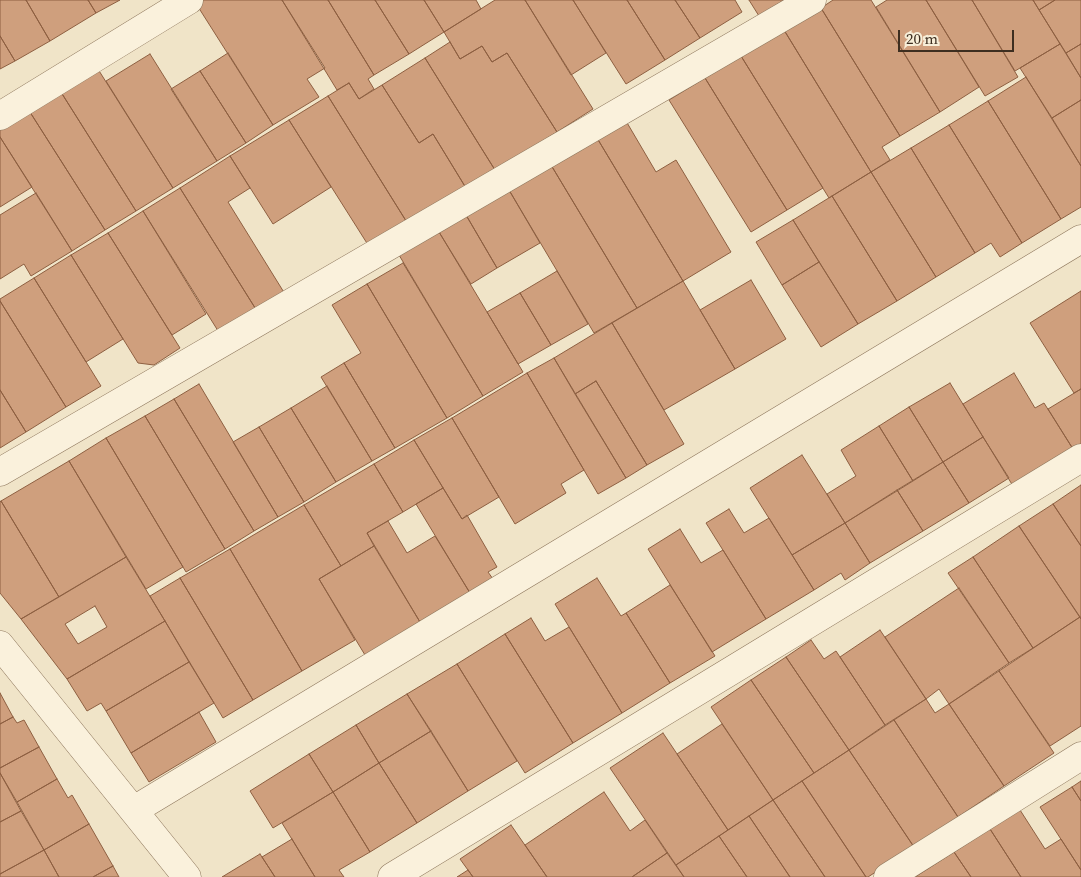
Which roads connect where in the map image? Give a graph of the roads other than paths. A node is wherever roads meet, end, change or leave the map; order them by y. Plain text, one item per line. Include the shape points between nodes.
1 (189, 0) edge
2 (812, 0) edge
3 (0, 116) edge
4 (1081, 239) edge
5 (1081, 458) edge
6 (0, 472) edge
7 (0, 645) edge
8 (1081, 756) edge
9 (134, 810) junction
10 (187, 877) edge
11 (392, 877) edge
12 (888, 877) edge

1 - 3 street
2 - 6 street
4 - 9 street
5 - 11 street
7 - 9 street
8 - 12 street
9 - 10 street

